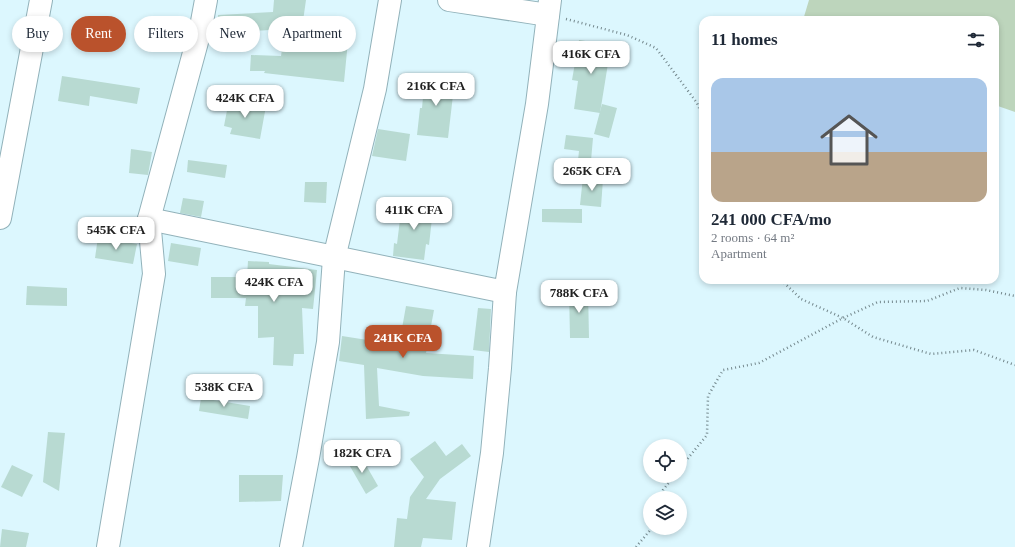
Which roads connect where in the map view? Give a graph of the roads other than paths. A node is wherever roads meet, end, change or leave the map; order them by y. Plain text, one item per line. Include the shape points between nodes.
1 (41, 0) edge
2 (206, 0) edge
3 (390, 0) edge
4 (449, 0) edge
5 (549, 7) edge
6 (0, 218) edge
7 (149, 219) junction
8 (334, 258) junction
9 (505, 292) junction
10 (108, 547) edge
11 (291, 547) edge
12 (478, 547) edge

1 - 6 street
2 - 7 street
3 - 8 street via 376,90
4 - 5 street
5 - 9 street via 537,104
7 - 8 street
7 - 10 street via 154,274
8 - 9 street
8 - 11 street via 328,342
9 - 12 street via 492,453

